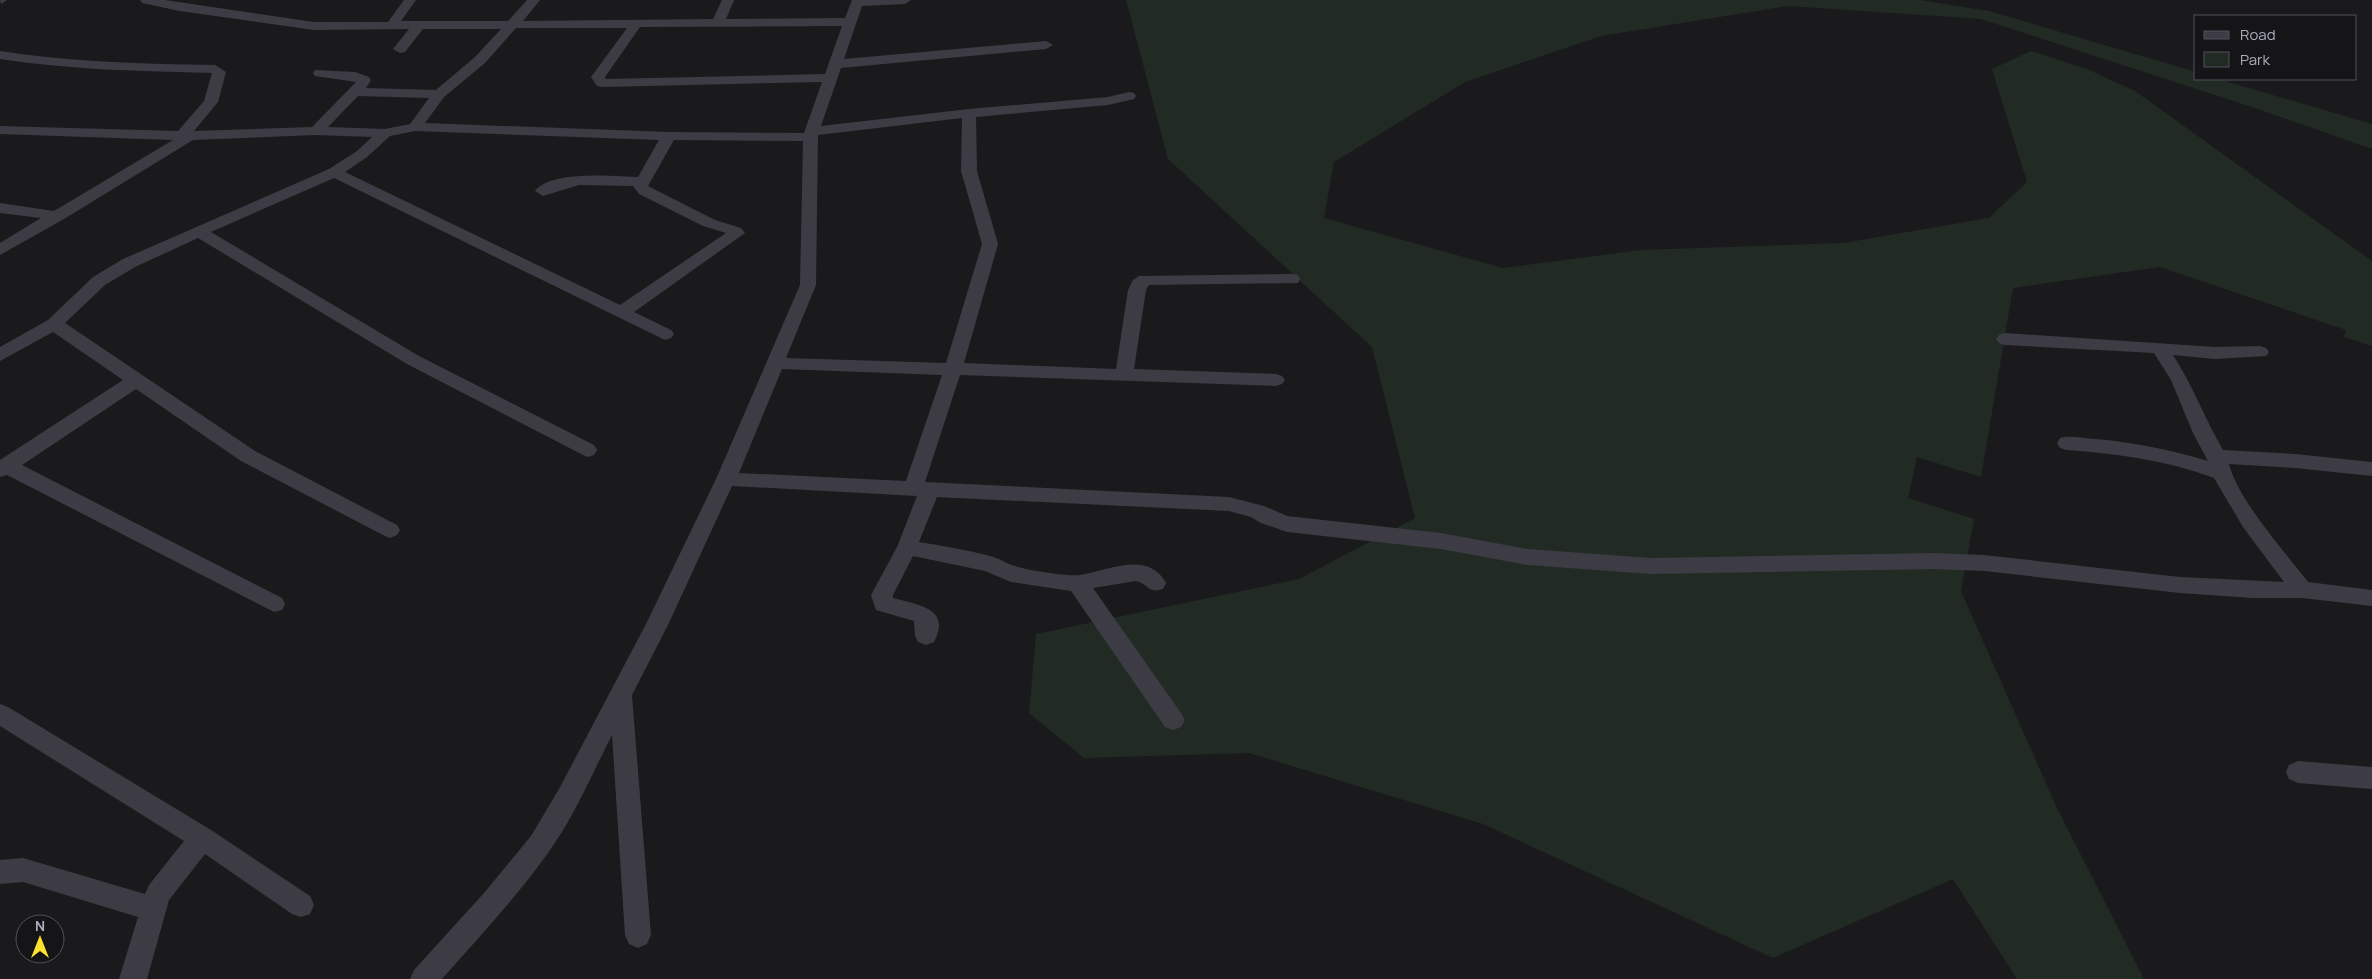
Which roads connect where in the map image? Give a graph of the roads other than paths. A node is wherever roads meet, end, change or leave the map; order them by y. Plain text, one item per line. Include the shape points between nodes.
1 (146, 0) edge
2 (410, 0) edge
3 (534, 0) edge
4 (728, 0) edge
5 (905, 0) edge
6 (857, 1) edge
7 (850, 22) junction
8 (637, 23) junction
9 (512, 24) junction
10 (716, 24) junction
11 (419, 26) junction
12 (391, 27) junction
13 (1046, 45) dead end
14 (400, 49) dead end
15 (0, 55) edge
16 (832, 71) junction
17 (320, 73) dead end
18 (354, 92) junction
19 (439, 94) junction
20 (1129, 96) dead end
21 (969, 113) junction
22 (416, 127) junction
23 (0, 130) edge
24 (316, 131) junction
25 (16, 132) junction
26 (386, 133) junction
27 (811, 134) junction
28 (187, 135) junction
29 (669, 136) junction
30 (0, 142) edge
31 (334, 172) junction
32 (642, 182) junction
33 (544, 191) dead end
34 (0, 208) edge
35 (58, 216) junction
36 (201, 233) junction
37 (0, 250) edge
38 (1292, 278) dead end
39 (622, 312) junction
40 (54, 324) junction
41 (664, 334) dead end
42 (2004, 339) dead end
43 (2160, 348) junction
44 (2260, 352) dead end
45 (0, 355) edge
46 (774, 363) junction
47 (952, 369) junction
48 (1124, 375) junction
49 (136, 380) junction
50 (1276, 380) dead end
51 (2067, 443) dead end
52 (588, 450) dead end
53 (2219, 465) junction
54 (3, 468) edge
55 (2372, 469) edge
56 (726, 479) junction
57 (922, 489) junction
58 (390, 530) dead end
59 (907, 547) junction
60 (1155, 583) dead end
61 (1078, 584) junction
62 (2302, 590) junction
63 (2372, 598) edge
64 (274, 604) dead end
65 (926, 636) dead end
66 (621, 693) junction
67 (0, 714) edge
68 (1173, 720) dead end
69 (2298, 772) dead end
70 (2372, 778) edge
71 (202, 838) junction
72 (0, 872) edge
73 (300, 906) dead end
74 (152, 909) junction
75 (638, 935) dead end
76 (133, 979) edge
77 (424, 979) edge

1 - 12 street via 314,26
2 - 12 street
3 - 9 street
4 - 10 street
5 - 6 street
6 - 7 street
7 - 10 street
7 - 16 street
8 - 9 street
8 - 10 street
8 - 16 street via 598,77 602,83
9 - 11 street
9 - 19 street via 480,60
11 - 12 street
11 - 14 street
13 - 16 street
15 - 28 street via 128,68 215,68 219,72 211,102
16 - 27 street
17 - 18 street via 355,76 364,80
18 - 19 street
18 - 24 street
19 - 22 street
20 - 21 street via 1108,101
21 - 27 street
21 - 47 street via 968,172 990,244
22 - 26 street
22 - 29 street
23 - 25 street
24 - 26 street
24 - 28 street
25 - 28 street
25 - 30 street
26 - 31 street
27 - 29 street
27 - 46 street via 808,285
28 - 35 street
29 - 32 street
31 - 36 street
31 - 39 street
32 - 33 street via 574,180
32 - 39 street via 640,187 644,191 737,233
34 - 35 street
35 - 37 street
36 - 40 street via 128,263 98,280
36 - 52 street via 413,360
38 - 48 street via 1145,280 1138,284
39 - 41 street
40 - 45 street
40 - 49 street
42 - 43 street
43 - 44 street via 2215,354
43 - 53 street via 2180,380
46 - 47 street
46 - 56 street
47 - 48 street
47 - 57 street
48 - 50 street
49 - 54 street
49 - 58 street via 248,456
51 - 53 street via 2118,447
53 - 55 street via 2296,461
53 - 62 street via 2250,522
54 - 64 street
56 - 57 street
56 - 66 street
57 - 59 street
57 - 62 street via 1229,504 1257,511 1287,524 1441,541 1538,558 1651,566 1984,563 2180,585
59 - 61 street via 990,564 1011,574
59 - 65 street via 882,595 884,604 927,618
60 - 61 street via 1141,572
61 - 68 street
62 - 63 street
66 - 75 street
66 - 77 street via 568,798 540,844
67 - 71 street
69 - 70 street
71 - 73 street
71 - 74 street via 158,894
72 - 74 street via 23,870
74 - 76 street

